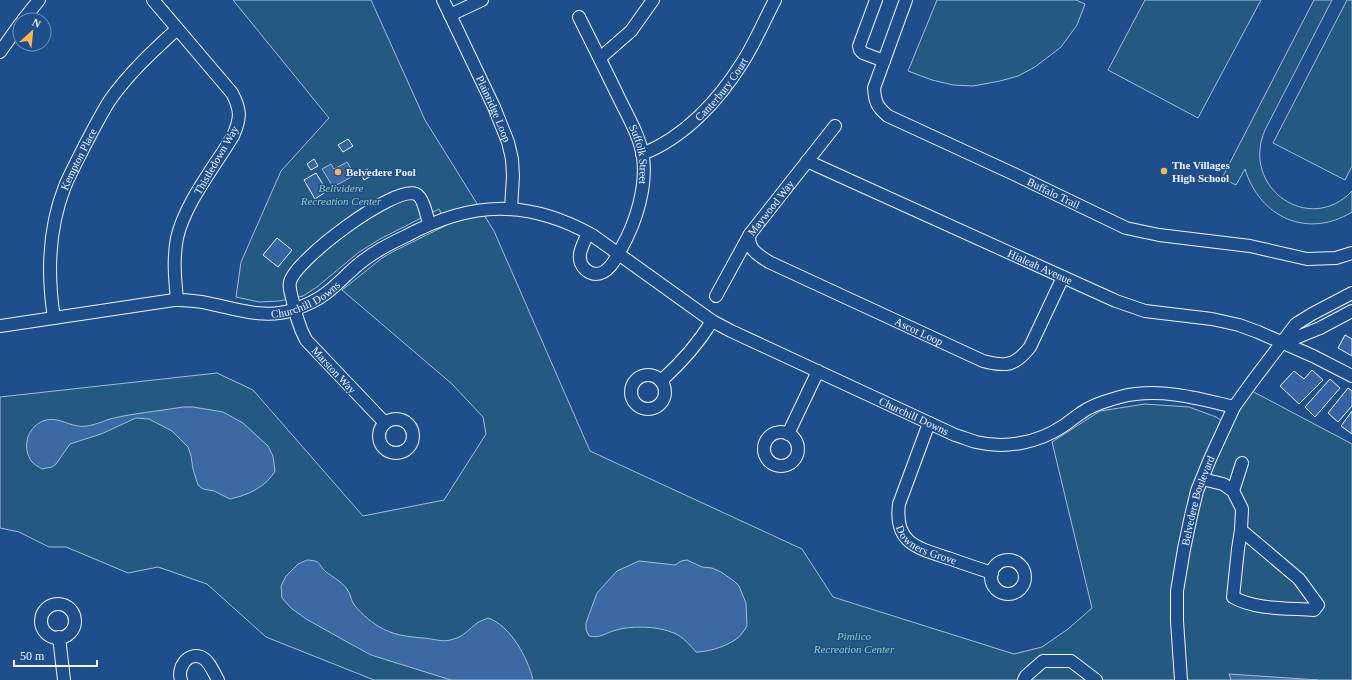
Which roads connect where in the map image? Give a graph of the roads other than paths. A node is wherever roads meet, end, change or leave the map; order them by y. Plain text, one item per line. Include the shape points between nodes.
1 (39, 0) edge
2 (152, 0) edge
3 (443, 0) edge
4 (482, 0) edge
5 (653, 0) edge
6 (775, 0) edge
7 (876, 0) edge
8 (904, 1) edge
9 (29, 12) edge
10 (450, 15) junction
11 (579, 16) dead end
12 (177, 29) junction
13 (12, 35) edge
14 (0, 52) edge
15 (600, 58) junction
16 (884, 61) junction
17 (834, 126) dead end
18 (642, 154) junction
19 (807, 161) junction
20 (511, 209) junction
21 (429, 224) junction
22 (588, 233) junction
23 (750, 234) junction
24 (618, 253) junction
25 (1352, 253) edge
26 (1063, 277) junction
27 (716, 296) dead end
28 (1350, 298) edge
29 (177, 300) junction
30 (294, 309) junction
31 (1352, 311) edge
32 (54, 318) junction
33 (712, 321) junction
34 (0, 326) edge
35 (1283, 343) junction
36 (818, 371) junction
37 (1352, 376) edge
38 (661, 381) dead end
39 (1234, 407) junction
40 (929, 422) junction
41 (385, 423) dead end
42 (788, 434) dead end
43 (1242, 464) dead end
44 (1202, 479) junction
45 (1233, 491) junction
46 (1241, 530) junction
47 (992, 573) dead end
48 (60, 637) dead end
49 (64, 680) edge
50 (181, 680) edge
51 (218, 680) edge
52 (1024, 680) edge
53 (1096, 680) edge
54 (1181, 680) edge

1 - 9 street
2 - 12 street, Thistledown Way
3 - 10 street, Plainridge Loop
4 - 10 street
5 - 15 street via 631,31
6 - 18 street, Canterbury Court via 742,63 719,95 684,128 654,149
7 - 16 street via 859,46 863,53
8 - 16 street, Buffalo Trail
10 - 20 street, Plainridge Loop via 508,142 513,176
11 - 15 street, Suffolk Street
12 - 29 street, Thistledown Way via 232,93 240,116 233,136 194,198 180,227 174,272
12 - 32 street, Kempton Place via 138,66 110,101 65,186 57,210 50,256 50,292
13 - 14 street
15 - 18 street, Suffolk Street via 626,111
16 - 25 street, Buffalo Trail via 874,88 874,98 879,109 888,116 1126,228 1159,235 1250,246 1307,259 1336,258
17 - 19 street, Maywood Way
18 - 24 street, Suffolk Street via 644,172 640,204 628,236
19 - 23 street, Maywood Way
19 - 26 street, Hialeah Avenue
20 - 21 street, Churchill Downs via 467,212
20 - 22 street, Churchill Downs via 539,212
21 - 30 street, Churchill Downs via 384,247 364,260 326,294
21 - 30 street, Marston Way via 420,197 411,193 402,194 337,232 311,256 290,281
22 - 24 street, Churchill Downs
22 - 24 street via 579,258 586,271 593,274 607,270
23 - 26 street, Ascot Loop via 752,249 769,262 995,364 1013,363 1023,356 1030,347
23 - 27 street, Maywood Way
24 - 33 street, Churchill Downs
26 - 35 street, Hialeah Avenue via 1145,311 1239,325
28 - 35 street, Belvedere Boulevard via 1312,314 1296,324
29 - 30 street, Churchill Downs via 201,301 258,314 274,314
29 - 32 street, Churchill Downs
30 - 41 street, Marston Way via 306,340
31 - 35 street, Belvedere Boulevard
32 - 34 street, Churchill Downs
33 - 36 street, Churchill Downs
33 - 38 street via 700,340
35 - 37 street, Hialeah Avenue
35 - 39 street, Belvedere Boulevard
36 - 40 street, Churchill Downs
36 - 42 street
39 - 40 street, Churchill Downs via 1179,395 1142,393 1097,404 1041,438 997,445 955,435
39 - 44 street, Belvedere Boulevard
40 - 47 street, Downers Grove via 899,504 897,518 901,531 921,550
43 - 45 street
44 - 45 street via 1224,484
44 - 54 street, Belvedere Boulevard via 1184,549 1177,591
45 - 46 street via 1242,509
46 - 46 street via 1233,597 1243,603 1259,606 1314,610 1318,605 1299,579
48 - 49 street
50 - 51 street via 179,671 182,664 194,656 202,657
52 - 53 street via 1043,661 1071,661

